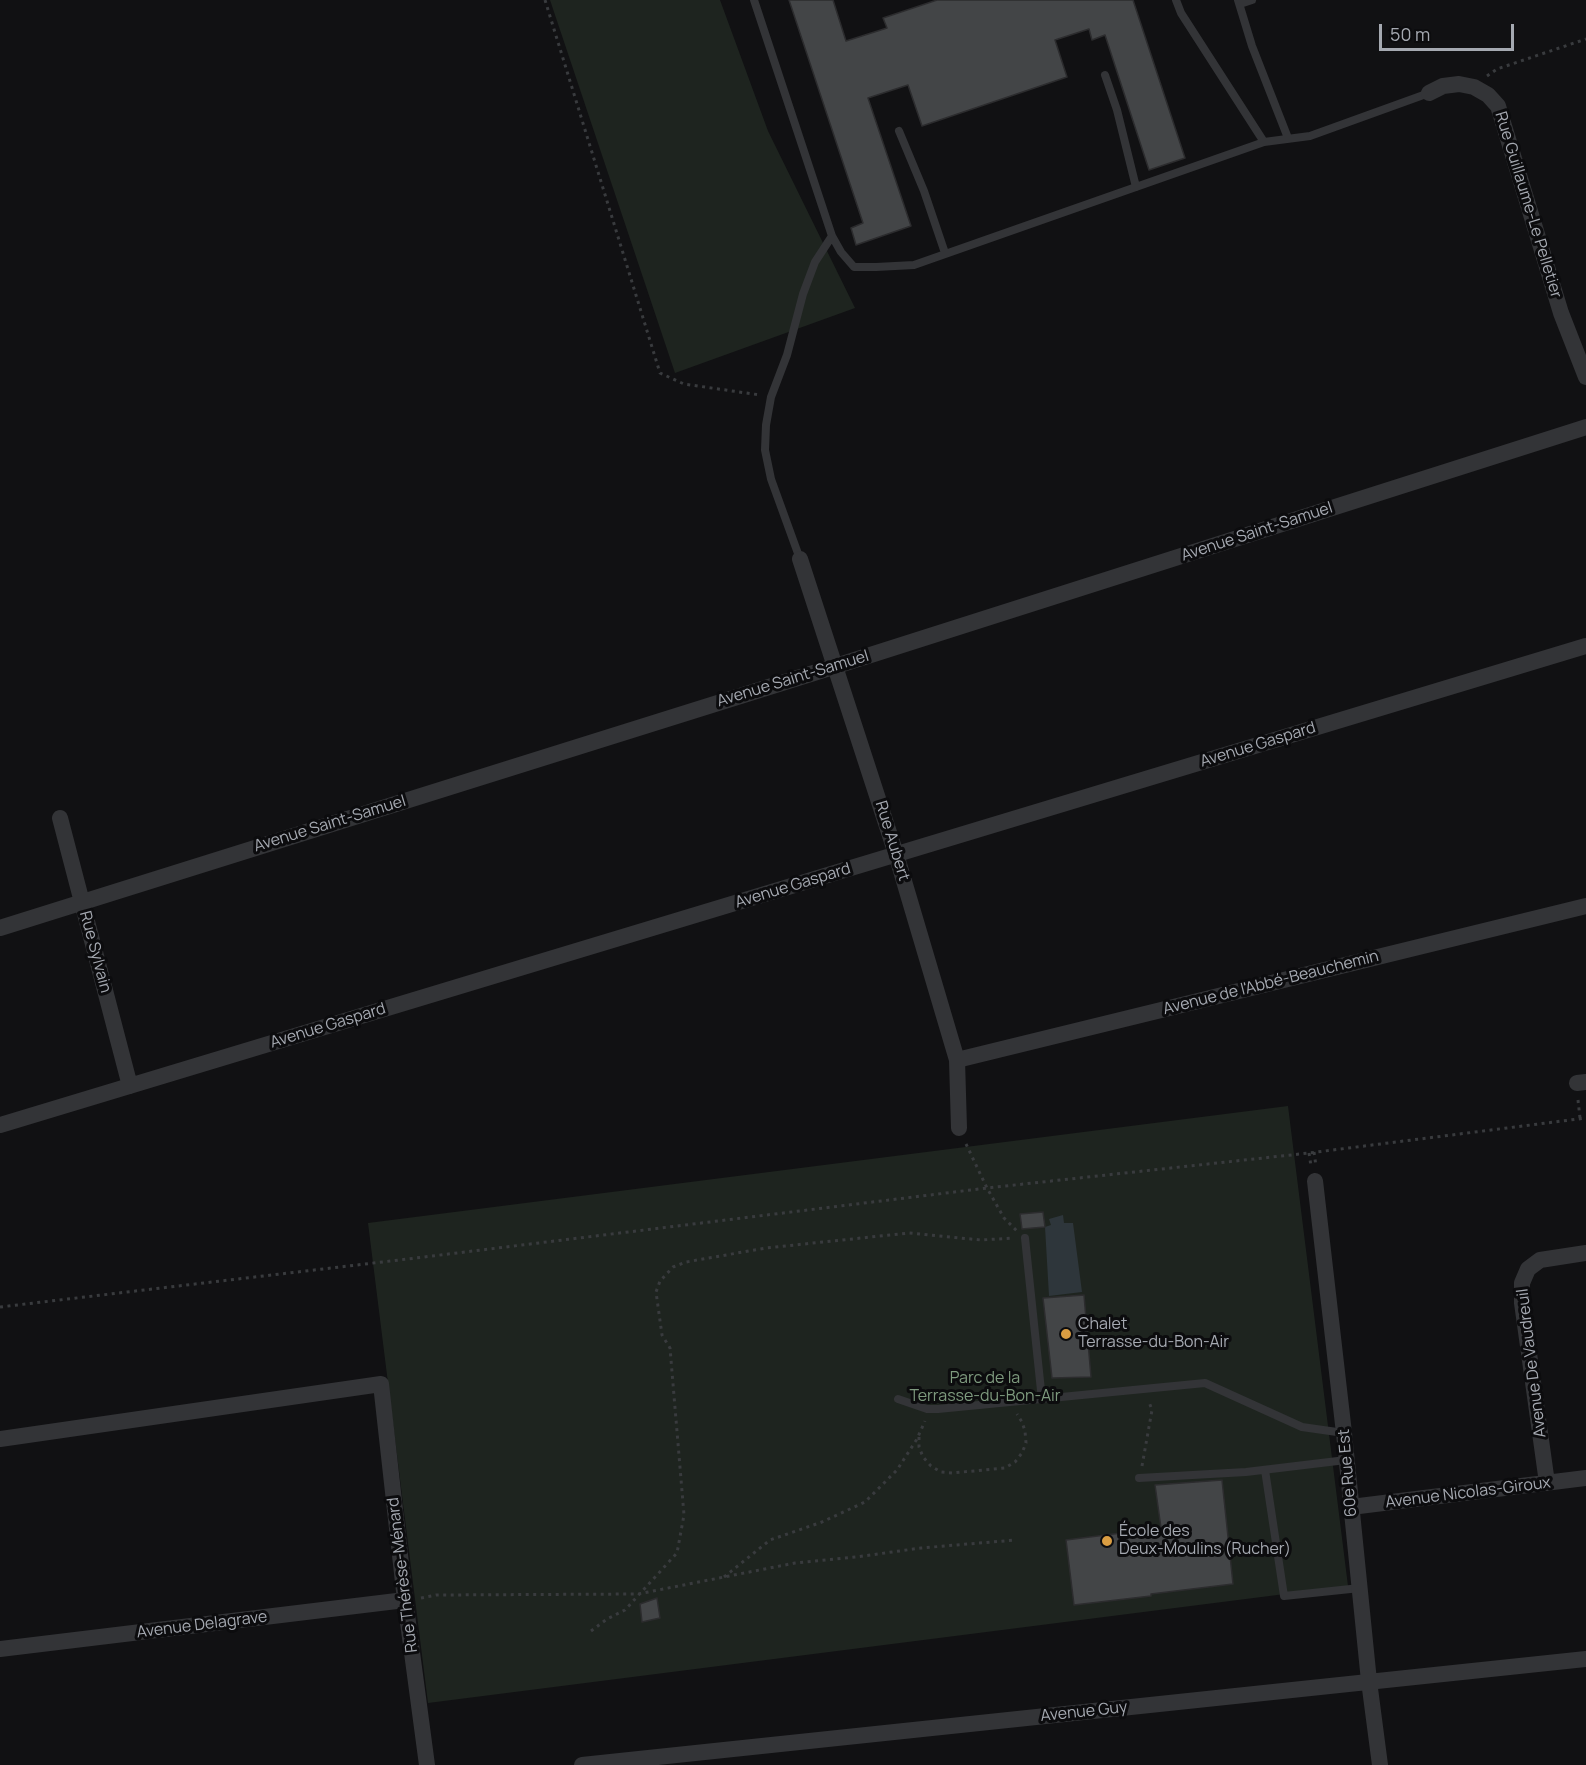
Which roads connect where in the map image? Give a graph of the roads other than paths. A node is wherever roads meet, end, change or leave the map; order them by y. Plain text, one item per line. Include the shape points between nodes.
1 (754, 0) edge
2 (1176, 0) edge
3 (1252, 0) edge
4 (1239, 2) edge
5 (1105, 75) dead end
6 (1429, 93) joint
7 (898, 131) dead end
8 (1288, 138) junction
9 (1264, 142) junction
10 (1136, 187) junction
11 (832, 236) junction
12 (945, 253) junction
13 (1586, 377) edge
14 (1586, 428) edge
15 (800, 560) joint
16 (1586, 646) edge
17 (836, 666) junction
18 (60, 818) dead end
19 (896, 854) junction
20 (82, 902) junction
21 (1586, 906) edge
22 (0, 928) edge
23 (957, 1060) junction
24 (130, 1086) junction
25 (0, 1125) edge
26 (959, 1128) road end
27 (1315, 1181) dead end
28 (1025, 1238) road end
29 (1586, 1253) edge
30 (898, 1399) dead end
31 (1042, 1400) junction
32 (1344, 1433) junction
33 (0, 1439) edge
34 (1346, 1460) junction
35 (1265, 1470) junction
36 (1139, 1478) road end
37 (1586, 1478) edge
38 (1546, 1483) junction
39 (1351, 1507) junction
40 (1360, 1588) junction
41 (405, 1600) junction
42 (0, 1649) edge
43 (1586, 1659) edge
44 (1369, 1681) junction
45 (427, 1765) edge
46 (582, 1765) edge
47 (1380, 1765) edge

1 - 11 lane
2 - 9 lane
3 - 4 lane
4 - 8 lane
5 - 10 lane
6 - 8 lane via 1311,136
6 - 13 street, Rue Guillaume-Le Pelletier via 1459,84 1474,87 1498,106 1561,313
7 - 12 lane
8 - 9 lane
9 - 10 lane
10 - 12 lane
11 - 12 lane via 854,267 914,265
11 - 15 lane via 815,262 803,294 766,425 765,450 771,478
14 - 17 street, Avenue Saint-Samuel
15 - 17 street, Rue Aubert
16 - 19 street, Avenue Gaspard
17 - 19 street, Rue Aubert
17 - 20 street, Avenue Saint-Samuel
18 - 20 street, Rue Sylvain
19 - 23 street, Rue Aubert
19 - 24 street, Avenue Gaspard
20 - 22 street, Avenue Saint-Samuel
20 - 24 street, Rue Sylvain
21 - 23 street, Avenue de l'Abbé-Beauchemin
23 - 26 street, Rue Aubert
24 - 25 street, Avenue Gaspard
27 - 32 street, 60e Rue Est
28 - 31 lane
29 - 38 street, Avenue De Vaudreuil via 1540,1260 1528,1269 1522,1282
30 - 31 lane via 927,1409
31 - 32 lane via 1205,1383 1302,1427
32 - 34 street, 60e Rue Est
33 - 41 street, Rue Thérèse-Ménard via 381,1384
34 - 35 lane
34 - 39 street, 60e Rue Est
35 - 36 lane
35 - 40 lane via 1284,1596
37 - 38 street, Avenue Nicolas-Giroux
38 - 39 street, Avenue Nicolas-Giroux
39 - 40 street, 60e Rue Est
40 - 44 street, 60e Rue Est
41 - 42 street, Avenue Delagrave
41 - 45 street, Rue Thérèse-Ménard
43 - 44 street, Avenue Guy
44 - 46 street, Avenue Guy
44 - 47 street, 60e Rue Est

